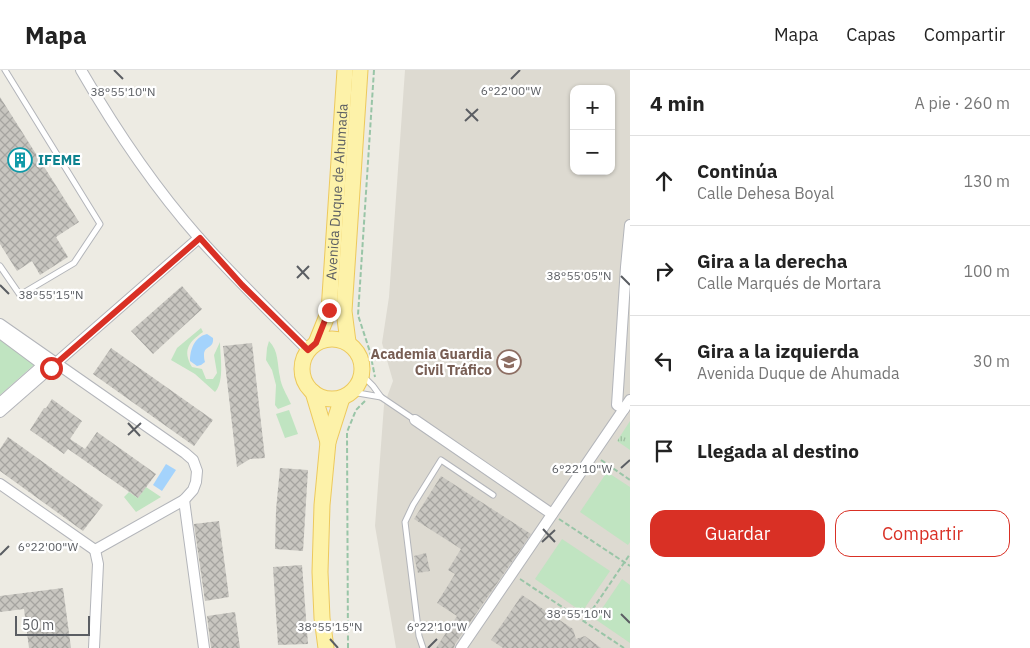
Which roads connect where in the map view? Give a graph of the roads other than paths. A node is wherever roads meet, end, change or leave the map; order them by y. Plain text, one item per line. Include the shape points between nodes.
1 (5, 70) edge
2 (81, 70) edge
3 (345, 70) edge
4 (360, 70) edge
5 (630, 224) edge
6 (200, 238) junction
7 (628, 264) edge
8 (0, 266) edge
9 (0, 324) edge
10 (0, 333) edge
11 (348, 342) junction
12 (312, 346) junction
13 (57, 363) junction
14 (362, 375) junction
15 (313, 392) junction
16 (347, 395) junction
17 (381, 396) junction
18 (630, 400) edge
19 (0, 403) edge
20 (624, 409) junction
21 (0, 412) edge
22 (415, 420) joint
23 (328, 442) junction
24 (0, 484) edge
25 (493, 495) dead end
26 (184, 500) junction
27 (552, 514) junction
28 (95, 550) junction
29 (94, 648) edge
30 (204, 648) edge
31 (326, 648) edge
32 (423, 648) edge
33 (461, 648) edge

1 - 8 lane via 100,224 74,263 20,295
2 - 6 street via 132,152
3 - 12 main road, Avenida Duque de Ahumada via 329,310
4 - 11 main road, Avenida Duque de Ahumada via 344,311
5 - 7 street
6 - 12 street via 242,285
6 - 13 street
7 - 20 street via 617,405
9 - 13 street
10 - 19 street via 43,365
11 - 12 main road via 328,338
11 - 14 main road via 361,359
12 - 15 main road via 303,361 302,374
13 - 21 street
13 - 26 street via 193,460 196,482
14 - 16 main road via 360,383
14 - 17 lane
15 - 16 main road via 331,399
15 - 23 main road
16 - 17 lane
16 - 23 main road
17 - 22 lane
18 - 20 street
20 - 27 street
22 - 27 street
23 - 31 main road via 320,572
24 - 28 street
25 - 32 lane via 441,460 405,522
26 - 28 street
26 - 30 street
27 - 33 street
28 - 29 street via 98,564

